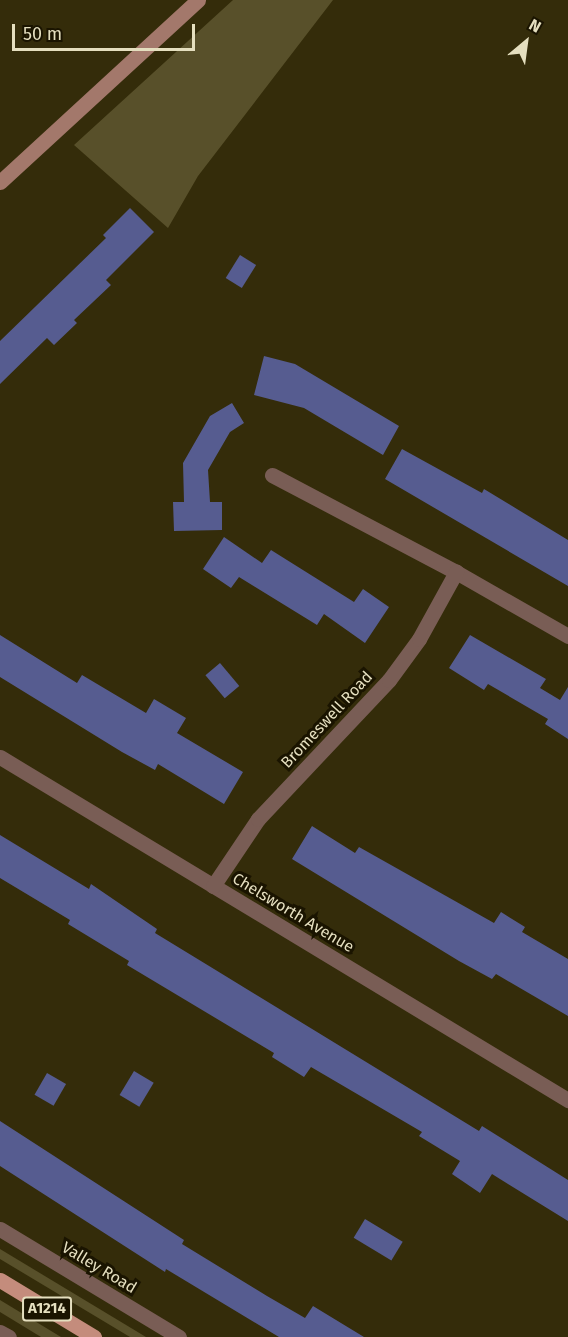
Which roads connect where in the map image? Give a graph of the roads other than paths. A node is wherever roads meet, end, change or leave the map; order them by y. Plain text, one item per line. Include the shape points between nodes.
1 (198, 0) edge
2 (0, 182) edge
3 (272, 475) dead end
4 (456, 572) junction
5 (568, 636) edge
6 (0, 758) edge
7 (213, 886) junction
8 (568, 1100) edge
9 (0, 1229) edge
10 (0, 1280) edge
11 (0, 1332) edge
12 (9, 1337) edge
13 (94, 1337) edge
14 (179, 1337) edge

1 - 2 main road
3 - 4 street
4 - 5 street
4 - 7 street, Bromeswell Road via 396,671 258,819
6 - 7 street, Chelsworth Avenue
7 - 8 street, Chelsworth Avenue
9 - 14 street, Valley Road
10 - 13 main road, A1214
11 - 12 street

